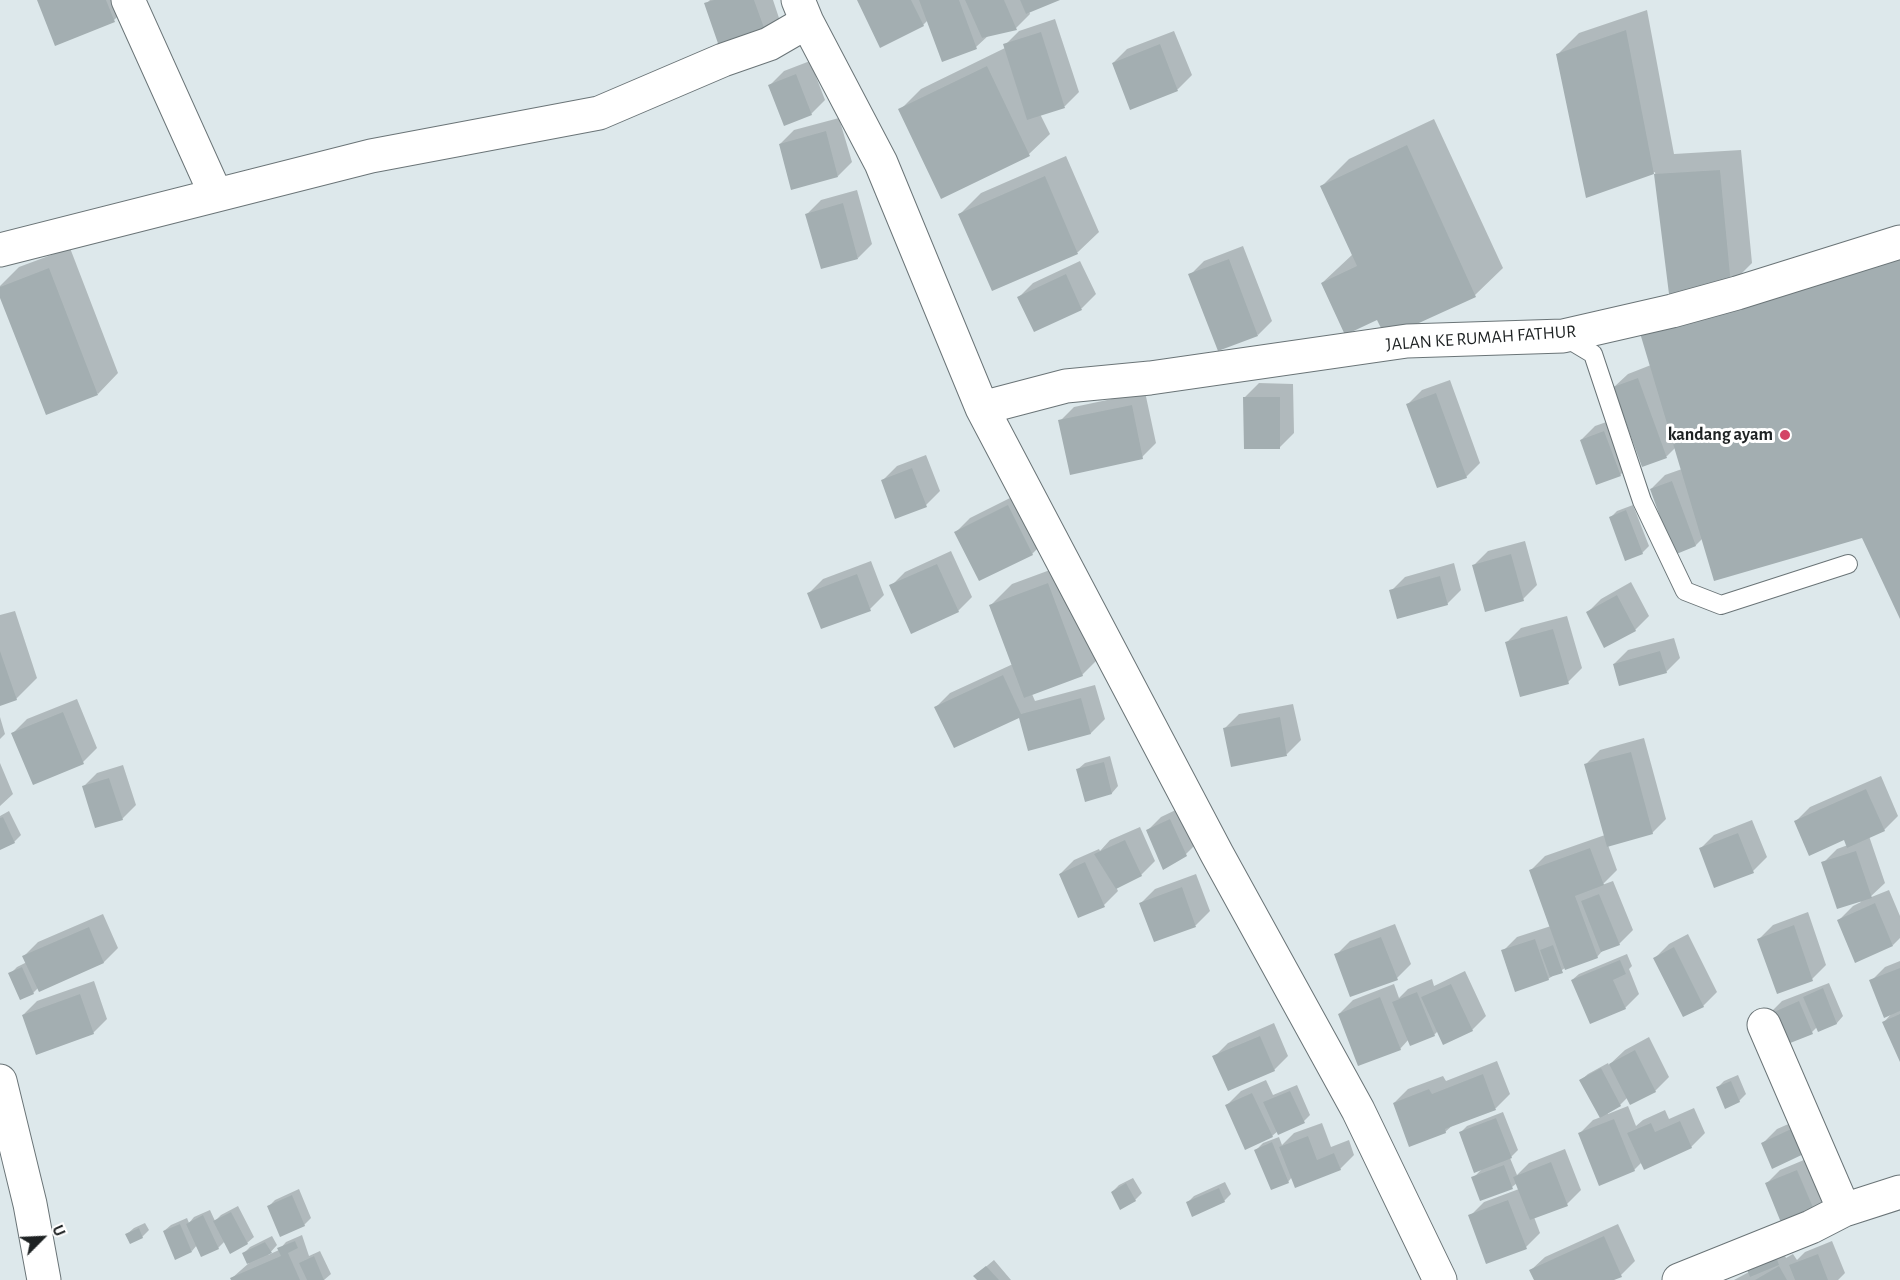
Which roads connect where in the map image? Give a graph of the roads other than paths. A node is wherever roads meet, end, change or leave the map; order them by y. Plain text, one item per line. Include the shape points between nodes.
1 (128, 0) edge
2 (803, 11) edge
3 (216, 195) junction
4 (1900, 242) edge
5 (0, 250) edge
6 (1563, 336) junction
7 (982, 408) junction
8 (1848, 564) dead end
9 (1764, 1025) dead end
10 (0, 1081) edge
11 (1900, 1192) edge
12 (1844, 1210) junction
13 (44, 1280) edge
14 (1440, 1280) edge
15 (1679, 1280) edge

1 - 3 street
2 - 3 street via 769,44 598,113 371,156
2 - 7 street via 881,163
3 - 5 street
4 - 6 street, JALAN KE RUMAH FATHUR via 1737,293
6 - 7 street, JALAN KE RUMAH FATHUR via 1407,341 1150,378 1066,386
6 - 8 lane via 1593,354 1642,501 1685,591 1721,605
7 - 14 street via 1217,854 1358,1110
9 - 12 street
10 - 13 street
11 - 12 street
12 - 15 street

